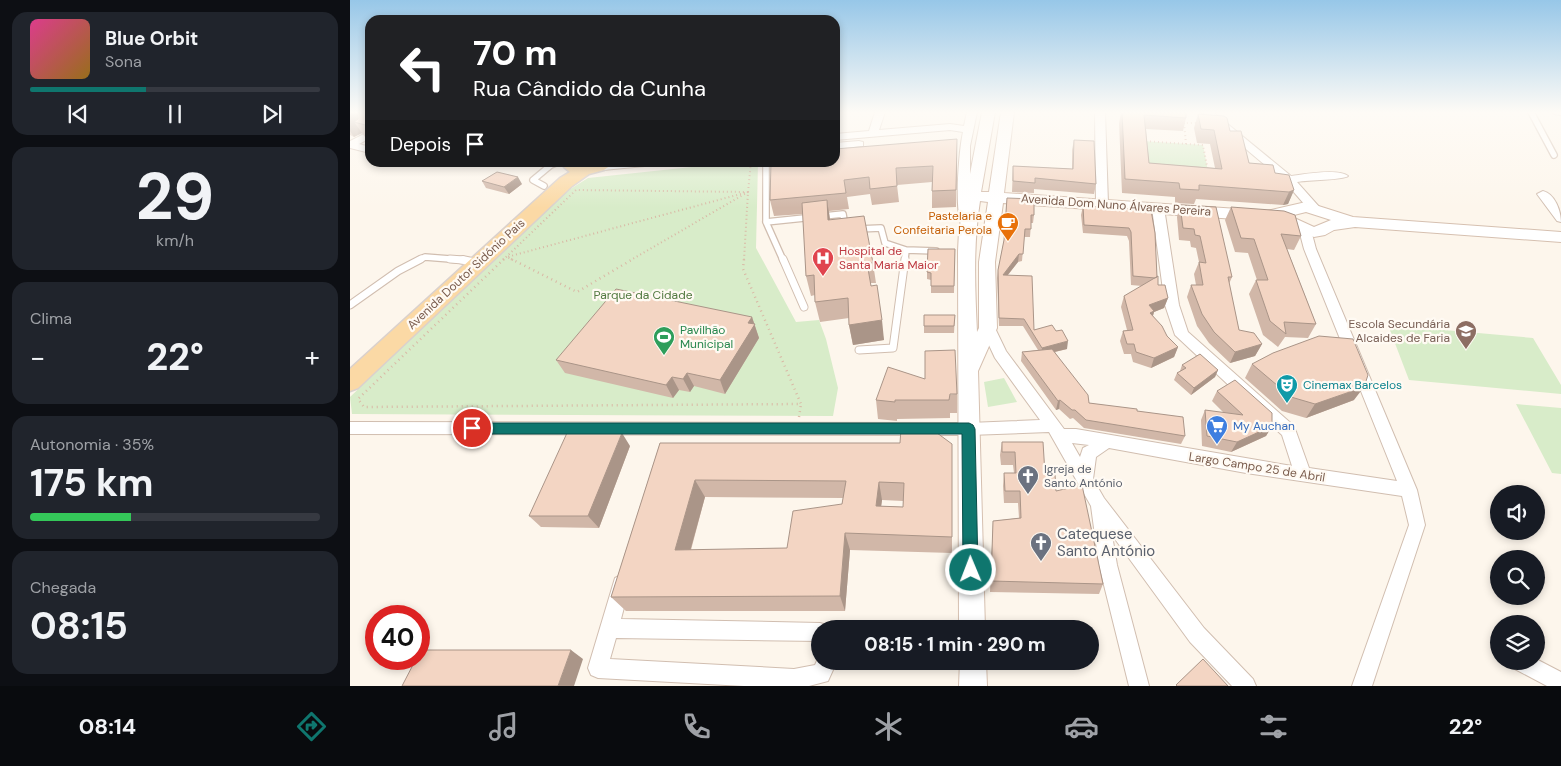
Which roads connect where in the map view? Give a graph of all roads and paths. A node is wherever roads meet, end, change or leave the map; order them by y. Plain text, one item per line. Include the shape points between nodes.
1 (855, 144) edge
2 (965, 144) edge
3 (980, 144) edge
4 (1004, 144) edge
5 (1101, 144) edge
6 (1142, 144) edge
7 (1186, 144) edge
8 (1246, 144) edge
9 (1548, 144) edge
10 (350, 145) edge
11 (840, 146) edge
12 (365, 149) edge
13 (1554, 155) dead end
14 (549, 167) edge
15 (580, 167) edge
16 (582, 167) edge
17 (750, 167) edge
18 (766, 167) edge
19 (1343, 176) dead end
20 (1289, 180) junction
21 (544, 186) junction
22 (969, 191) junction
23 (748, 192) junction
24 (1543, 194) dead end
25 (997, 196) junction
26 (1102, 204) junction
27 (1158, 208) junction
28 (1307, 212) junction
29 (1561, 218) edge
30 (766, 222) junction
31 (1305, 230) junction
32 (1561, 238) edge
33 (906, 250) junction
34 (948, 251) edge
35 (964, 254) junction
36 (988, 256) junction
37 (507, 257) junction
38 (471, 261) junction
39 (350, 305) edge
40 (804, 307) dead end
41 (988, 328) junction
42 (859, 350) dead end
43 (350, 363) edge
44 (968, 378) junction
45 (350, 382) edge
46 (350, 428) edge
47 (671, 429) junction
48 (969, 429) junction
49 (1056, 431) junction
50 (1105, 443) junction
51 (665, 447) edge
52 (1303, 474) junction
53 (1085, 479) junction
54 (1409, 490) junction
55 (1098, 503) junction
56 (627, 566) edge
57 (972, 620) edge
58 (608, 628) junction
59 (811, 632) edge
60 (823, 670) edge
61 (972, 670) edge
62 (1538, 670) edge
63 (1561, 682) edge
64 (973, 686) edge
65 (1139, 686) edge
66 (1246, 686) edge
67 (1362, 686) edge

1 - 11 street
2 - 22 street
3 - 22 main road
4 - 25 main road
5 - 26 street
6 - 7 path via 1145,177 1210,182 1203,145
8 - 20 street
9 - 13 lane
10 - 12 street
14 - 21 lane via 533,180
15 - 21 main road, Avenida Doutor Sidónio Pais
16 - 38 main road, Avenida Doutor Sidónio Pais
17 - 23 path
18 - 30 lane
19 - 20 street
20 - 28 street
21 - 38 main road, Avenida Doutor Sidónio Pais
22 - 25 main road, Avenida Dom Nuno Álvares Pereira
22 - 35 main road
23 - 37 path
23 - 37 path via 576,190
23 - 37 path via 577,292
23 - 37 path via 743,269 802,404 364,408 358,399
24 - 29 street
25 - 26 main road, Avenida Dom Nuno Álvares Pereira
25 - 36 main road
26 - 27 main road, Avenida Dom Nuno Álvares Pereira
27 - 28 main road, Avenida Dom Nuno Álvares Pereira via 1266,216
27 - 52 street via 1172,306 1182,335 1289,431
28 - 31 main road, Avenida Dom Nuno Álvares Pereira
28 - 31 main road, Avenida Dom Nuno Álvares Pereira via 1327,228
28 - 32 main road, Avenida Dom Nuno Álvares Pereira via 1354,222
30 - 33 lane via 843,214 846,229 881,228 885,243
30 - 40 lane
31 - 54 street
33 - 34 lane
33 - 42 lane via 893,348
35 - 36 main road via 978,264
35 - 44 main road
36 - 41 main road
38 - 39 lane via 425,257
38 - 43 main road, Avenida Doutor Sidónio Pais
38 - 45 main road, Avenida Doutor Sidónio Pais
41 - 44 main road
41 - 49 street via 1000,354
44 - 48 main road
46 - 47 street, Largo Campo 25 de Abril
47 - 48 street, Largo Campo 25 de Abril
47 - 51 street
48 - 49 street, Largo Campo 25 de Abril
48 - 57 main road
49 - 50 street, Largo Campo 25 de Abril
49 - 53 street
50 - 52 street, Largo Campo 25 de Abril
50 - 53 street via 1089,453
52 - 54 street, Largo Campo 25 de Abril
53 - 55 street
54 - 67 street via 1417,525
55 - 65 street via 1108,565
55 - 66 street via 1196,635
56 - 58 street
58 - 59 street
58 - 60 street via 598,668 794,679 821,674
61 - 64 main road
62 - 63 street

